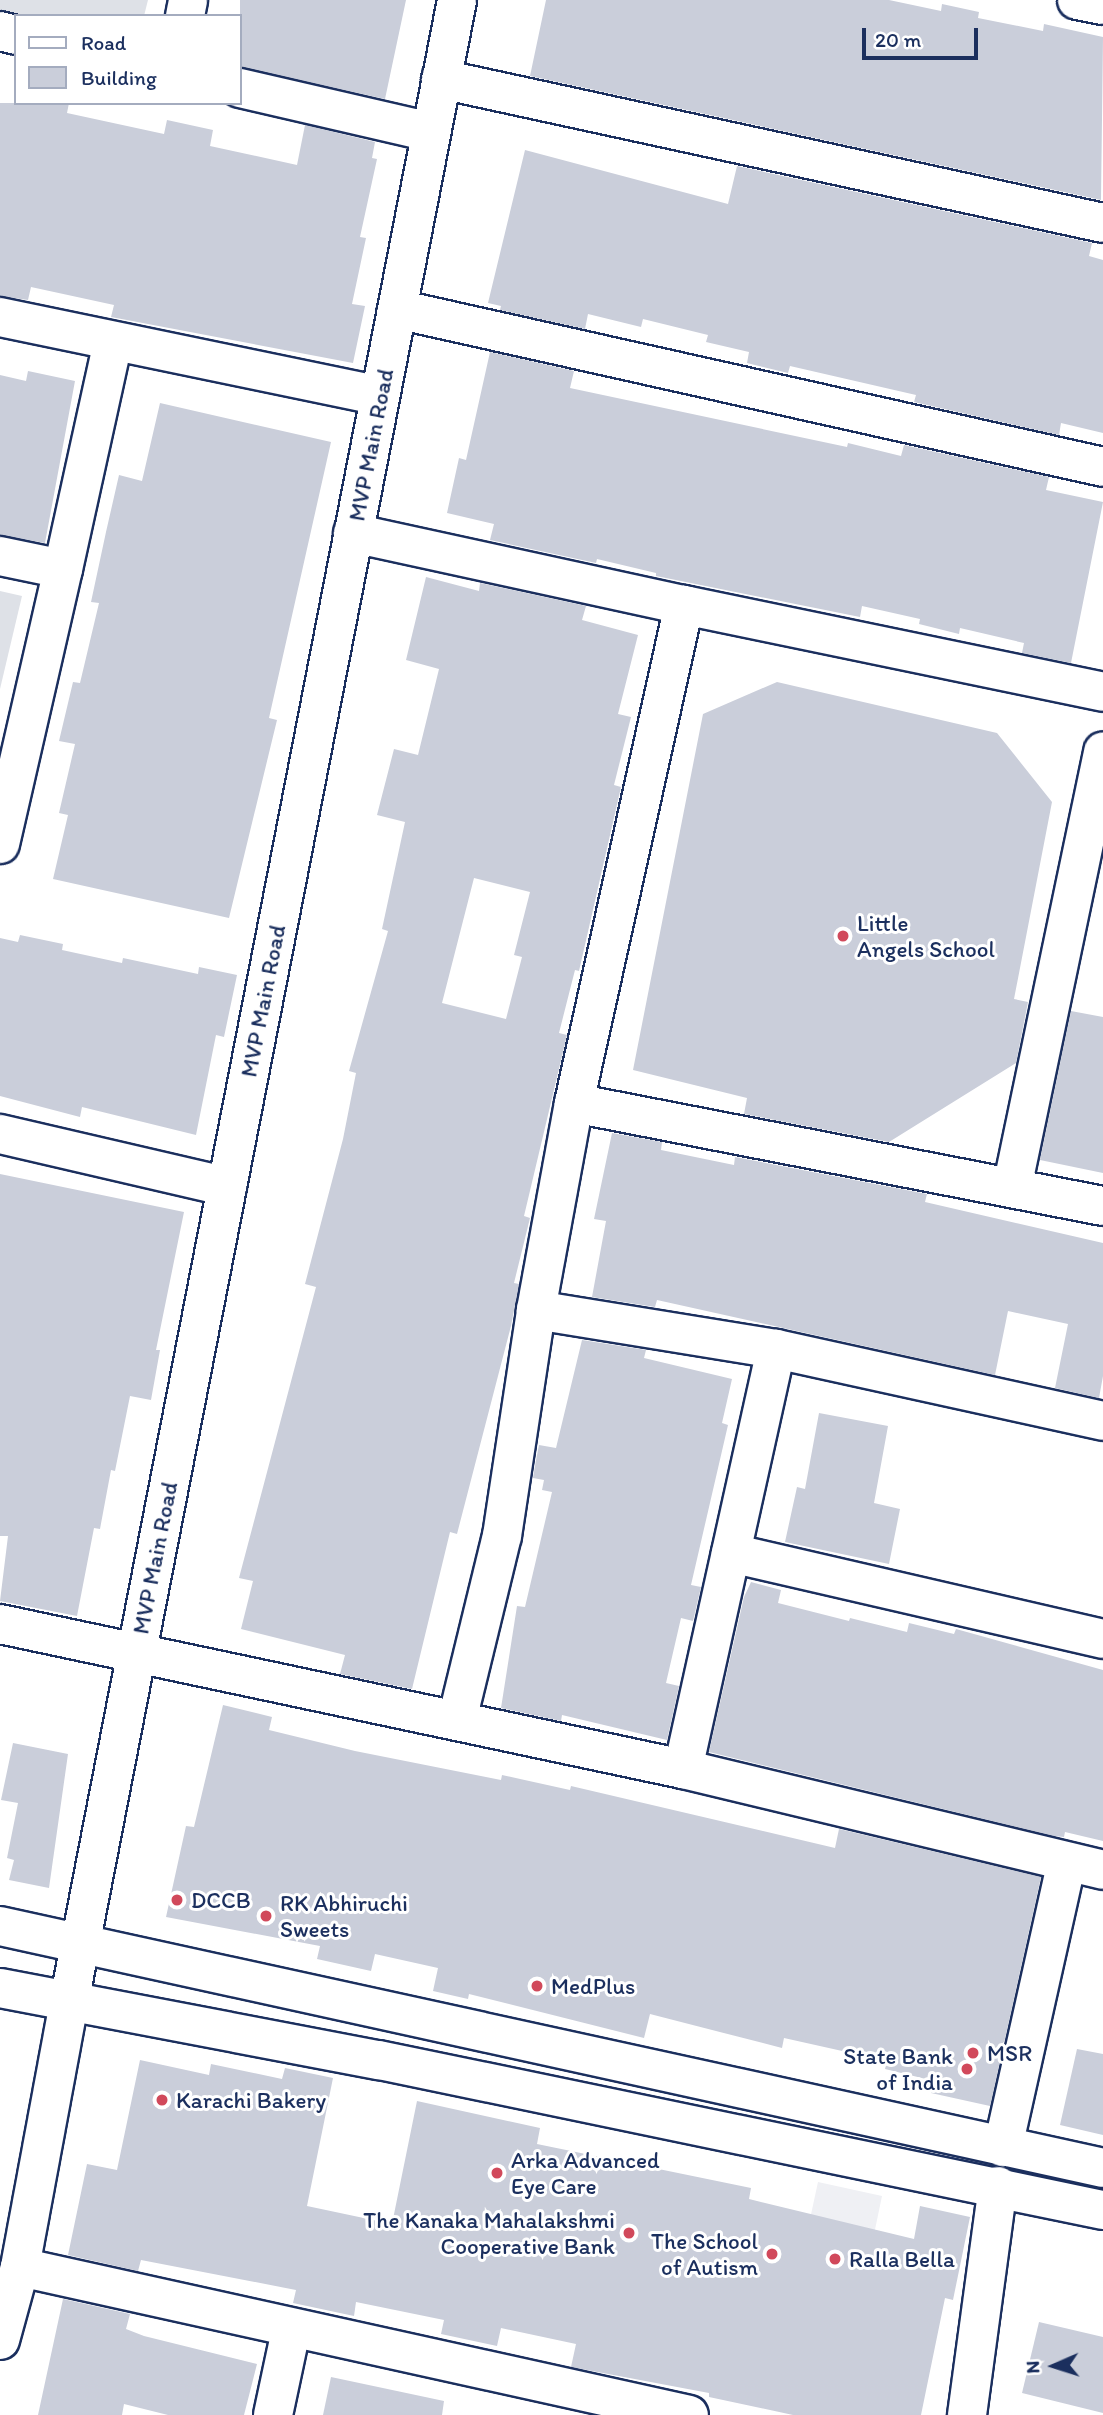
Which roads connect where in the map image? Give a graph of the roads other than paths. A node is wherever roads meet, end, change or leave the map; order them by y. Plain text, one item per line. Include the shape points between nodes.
1 (457, 0) edge
2 (1077, 0) edge
3 (1103, 5) edge
4 (441, 79) junction
5 (242, 88) edge
6 (431, 132) junction
7 (1103, 223) edge
8 (397, 309) junction
9 (0, 317) edge
10 (113, 341) junction
11 (380, 396) junction
12 (1103, 467) edge
13 (353, 533) junction
14 (0, 556) edge
15 (63, 569) junction
16 (684, 605) junction
17 (1103, 692) edge
18 (1103, 751) edge
19 (0, 844) edge
20 (574, 1103) junction
21 (0, 1134) edge
22 (227, 1187) junction
23 (1012, 1188) junction
24 (1103, 1206) edge
25 (536, 1310) junction
26 (776, 1349) junction
27 (1103, 1421) edge
28 (731, 1553) junction
29 (0, 1624) edge
30 (1103, 1639) edge
31 (136, 1656) junction
32 (457, 1720) junction
33 (684, 1769) junction
34 (1066, 1864) junction
35 (1103, 1870) edge
36 (0, 1926) edge
37 (81, 1942) junction
38 (0, 1987) edge
39 (69, 2002) junction
40 (1003, 2147) junction
41 (1103, 2168) edge
42 (998, 2186) junction
43 (1103, 2210) edge
44 (20, 2267) junction
45 (3, 2317) edge
46 (291, 2330) junction
47 (583, 2404) edge
48 (273, 2415) edge
49 (689, 2415) edge
50 (967, 2415) edge

1 - 4 street, MVP Main Road
2 - 3 street
4 - 6 street, MVP Main Road
4 - 7 street
5 - 6 street
6 - 8 street, MVP Main Road
8 - 11 street, MVP Main Road
8 - 12 street
9 - 10 street
10 - 11 street
10 - 15 street
11 - 13 street, MVP Main Road
13 - 16 street
13 - 22 street, MVP Main Road
14 - 15 street
15 - 19 street
16 - 17 street
16 - 20 street
18 - 23 street
20 - 23 street
20 - 25 street
21 - 22 street
22 - 31 street, MVP Main Road
23 - 24 street
25 - 26 street
25 - 32 street via 502,1536
26 - 27 street
26 - 28 street
28 - 30 street
28 - 33 street
29 - 31 street
31 - 32 street
31 - 37 street, MVP Main Road
32 - 33 street
33 - 34 street
34 - 35 street
34 - 40 street
36 - 37 street
37 - 39 street, MVP Main Road
37 - 40 street
38 - 39 street
39 - 42 street
39 - 44 street, MVP Main Road
40 - 41 street
42 - 43 street
42 - 50 street
44 - 45 street, MVP Main Road
44 - 46 street
46 - 47 street
46 - 48 street
47 - 49 street

